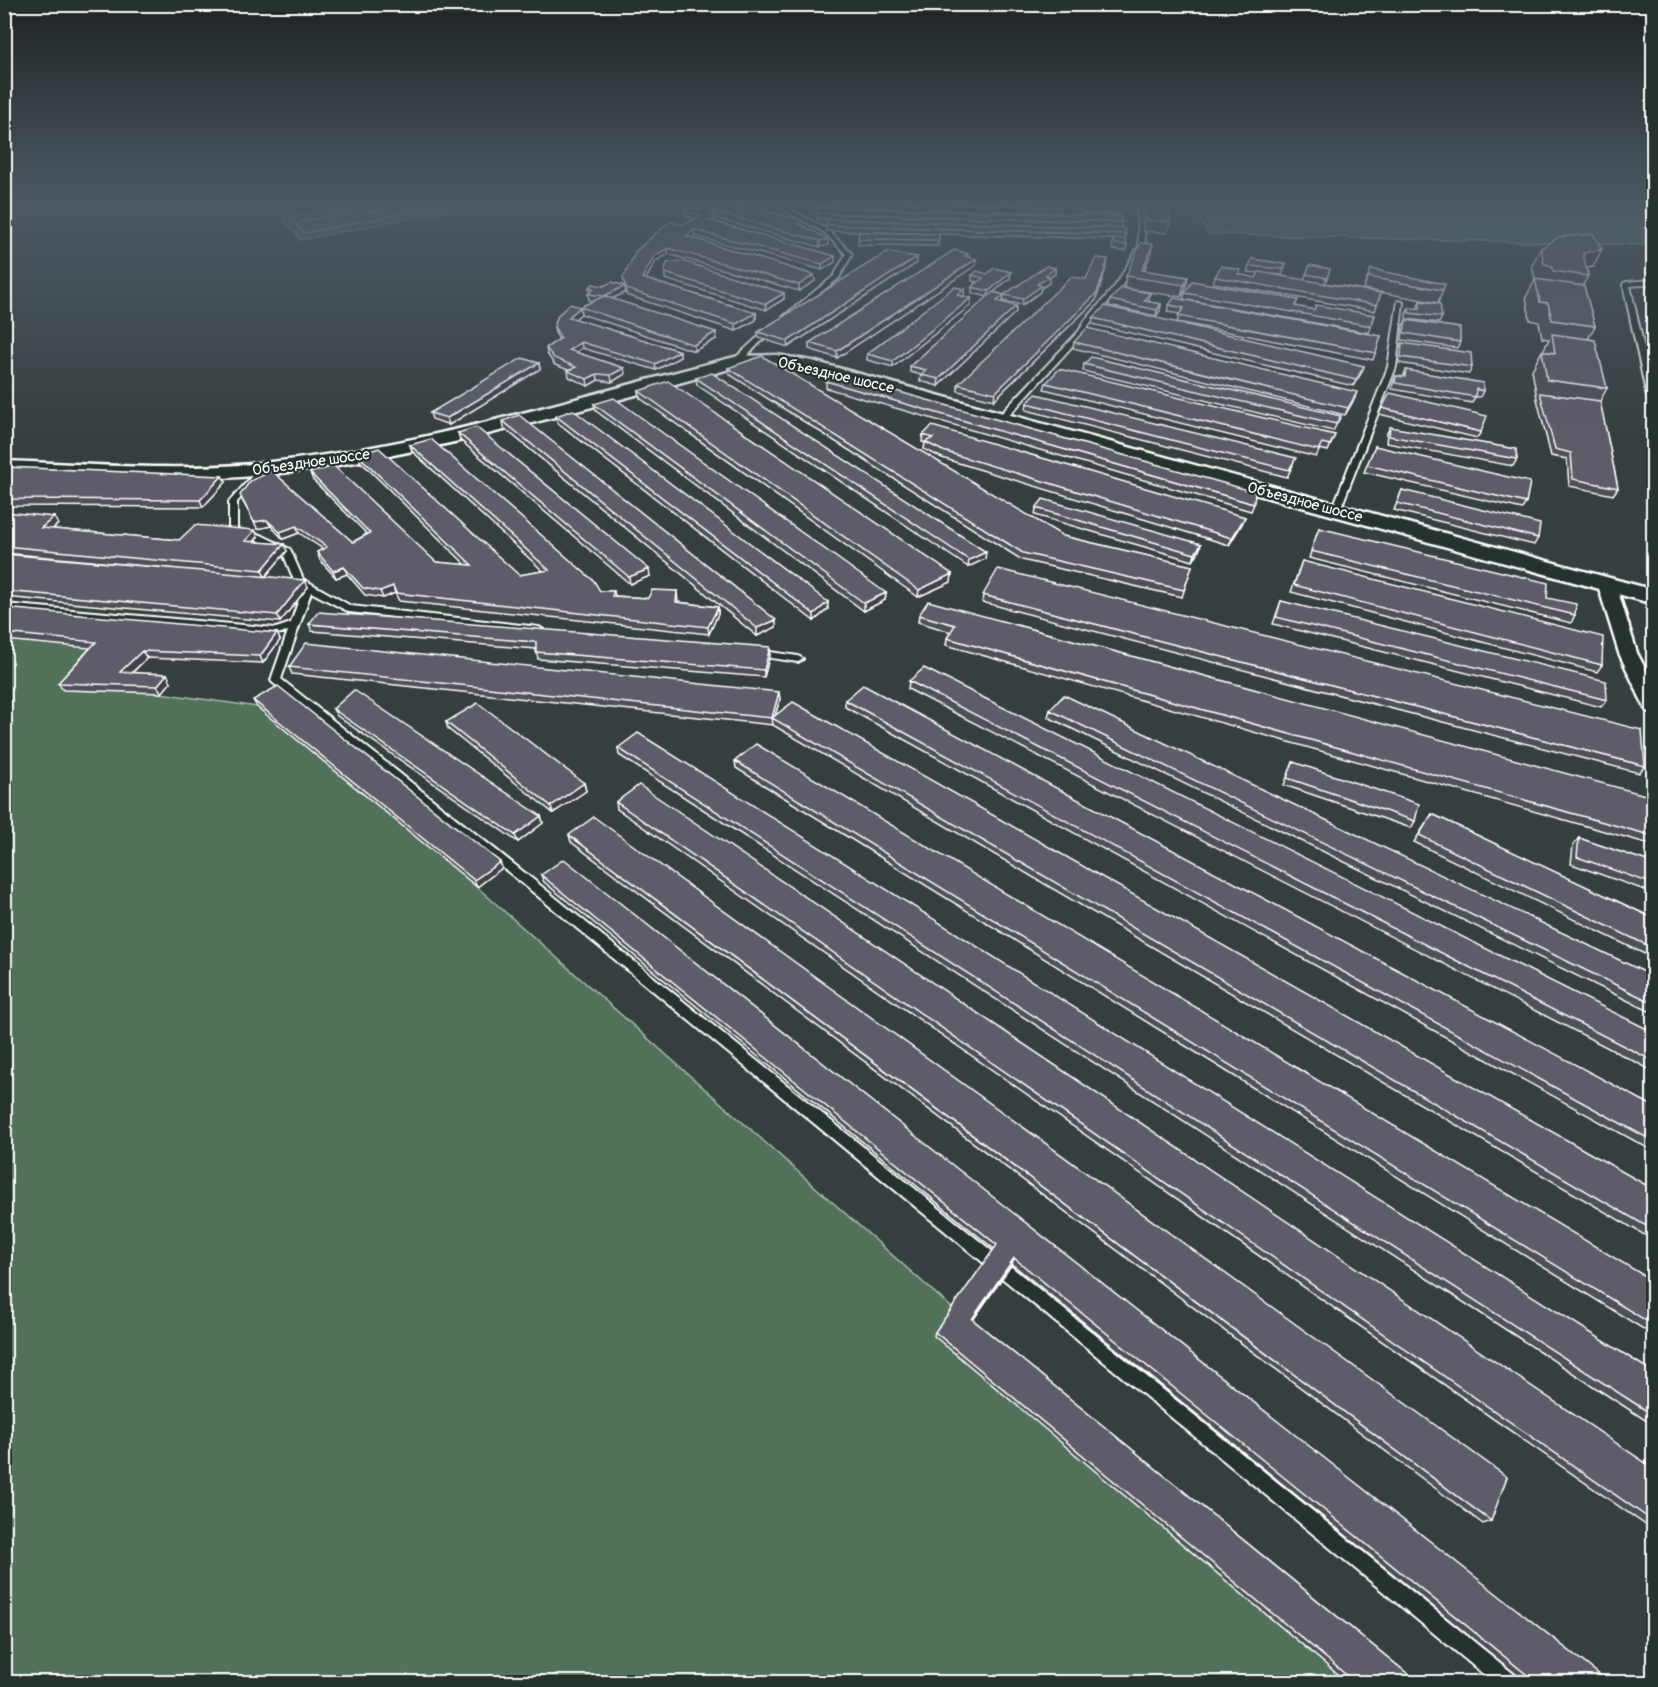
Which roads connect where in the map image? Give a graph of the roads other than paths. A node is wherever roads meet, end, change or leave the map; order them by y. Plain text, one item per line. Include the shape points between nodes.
1 (832, 281) edge
2 (1122, 281) edge
3 (1653, 282) edge
4 (1400, 302) dead end
5 (736, 362) junction
6 (1653, 411) edge
7 (1002, 418) junction
8 (4, 467) edge
9 (263, 469) junction
10 (1336, 510) junction
11 (285, 585) edge
12 (1607, 585) junction
13 (308, 587) junction
14 (1653, 597) edge
15 (4, 607) edge
16 (295, 625) junction
17 (549, 631) edge
18 (747, 652) edge
19 (798, 659) dead end
20 (1653, 706) edge
21 (1508, 1683) edge

1 - 5 lane
2 - 7 lane via 1082,332
3 - 6 lane via 1626,284
4 - 10 lane via 1392,367
5 - 7 street, Объездное шоссе via 758,359 806,365
5 - 9 street, Объездное шоссе via 448,438 348,459
7 - 10 street, Объездное шоссе
8 - 9 street, Объездное шоссе via 219,473
9 - 13 lane via 232,502 233,531 258,537 287,551 299,580
10 - 12 street, Объездное шоссе
11 - 13 lane
12 - 14 street, Объездное шоссе
12 - 20 street via 1628,653
13 - 16 lane
13 - 17 lane via 349,609
15 - 16 lane via 277,631
16 - 21 lane via 276,680
18 - 19 lane

